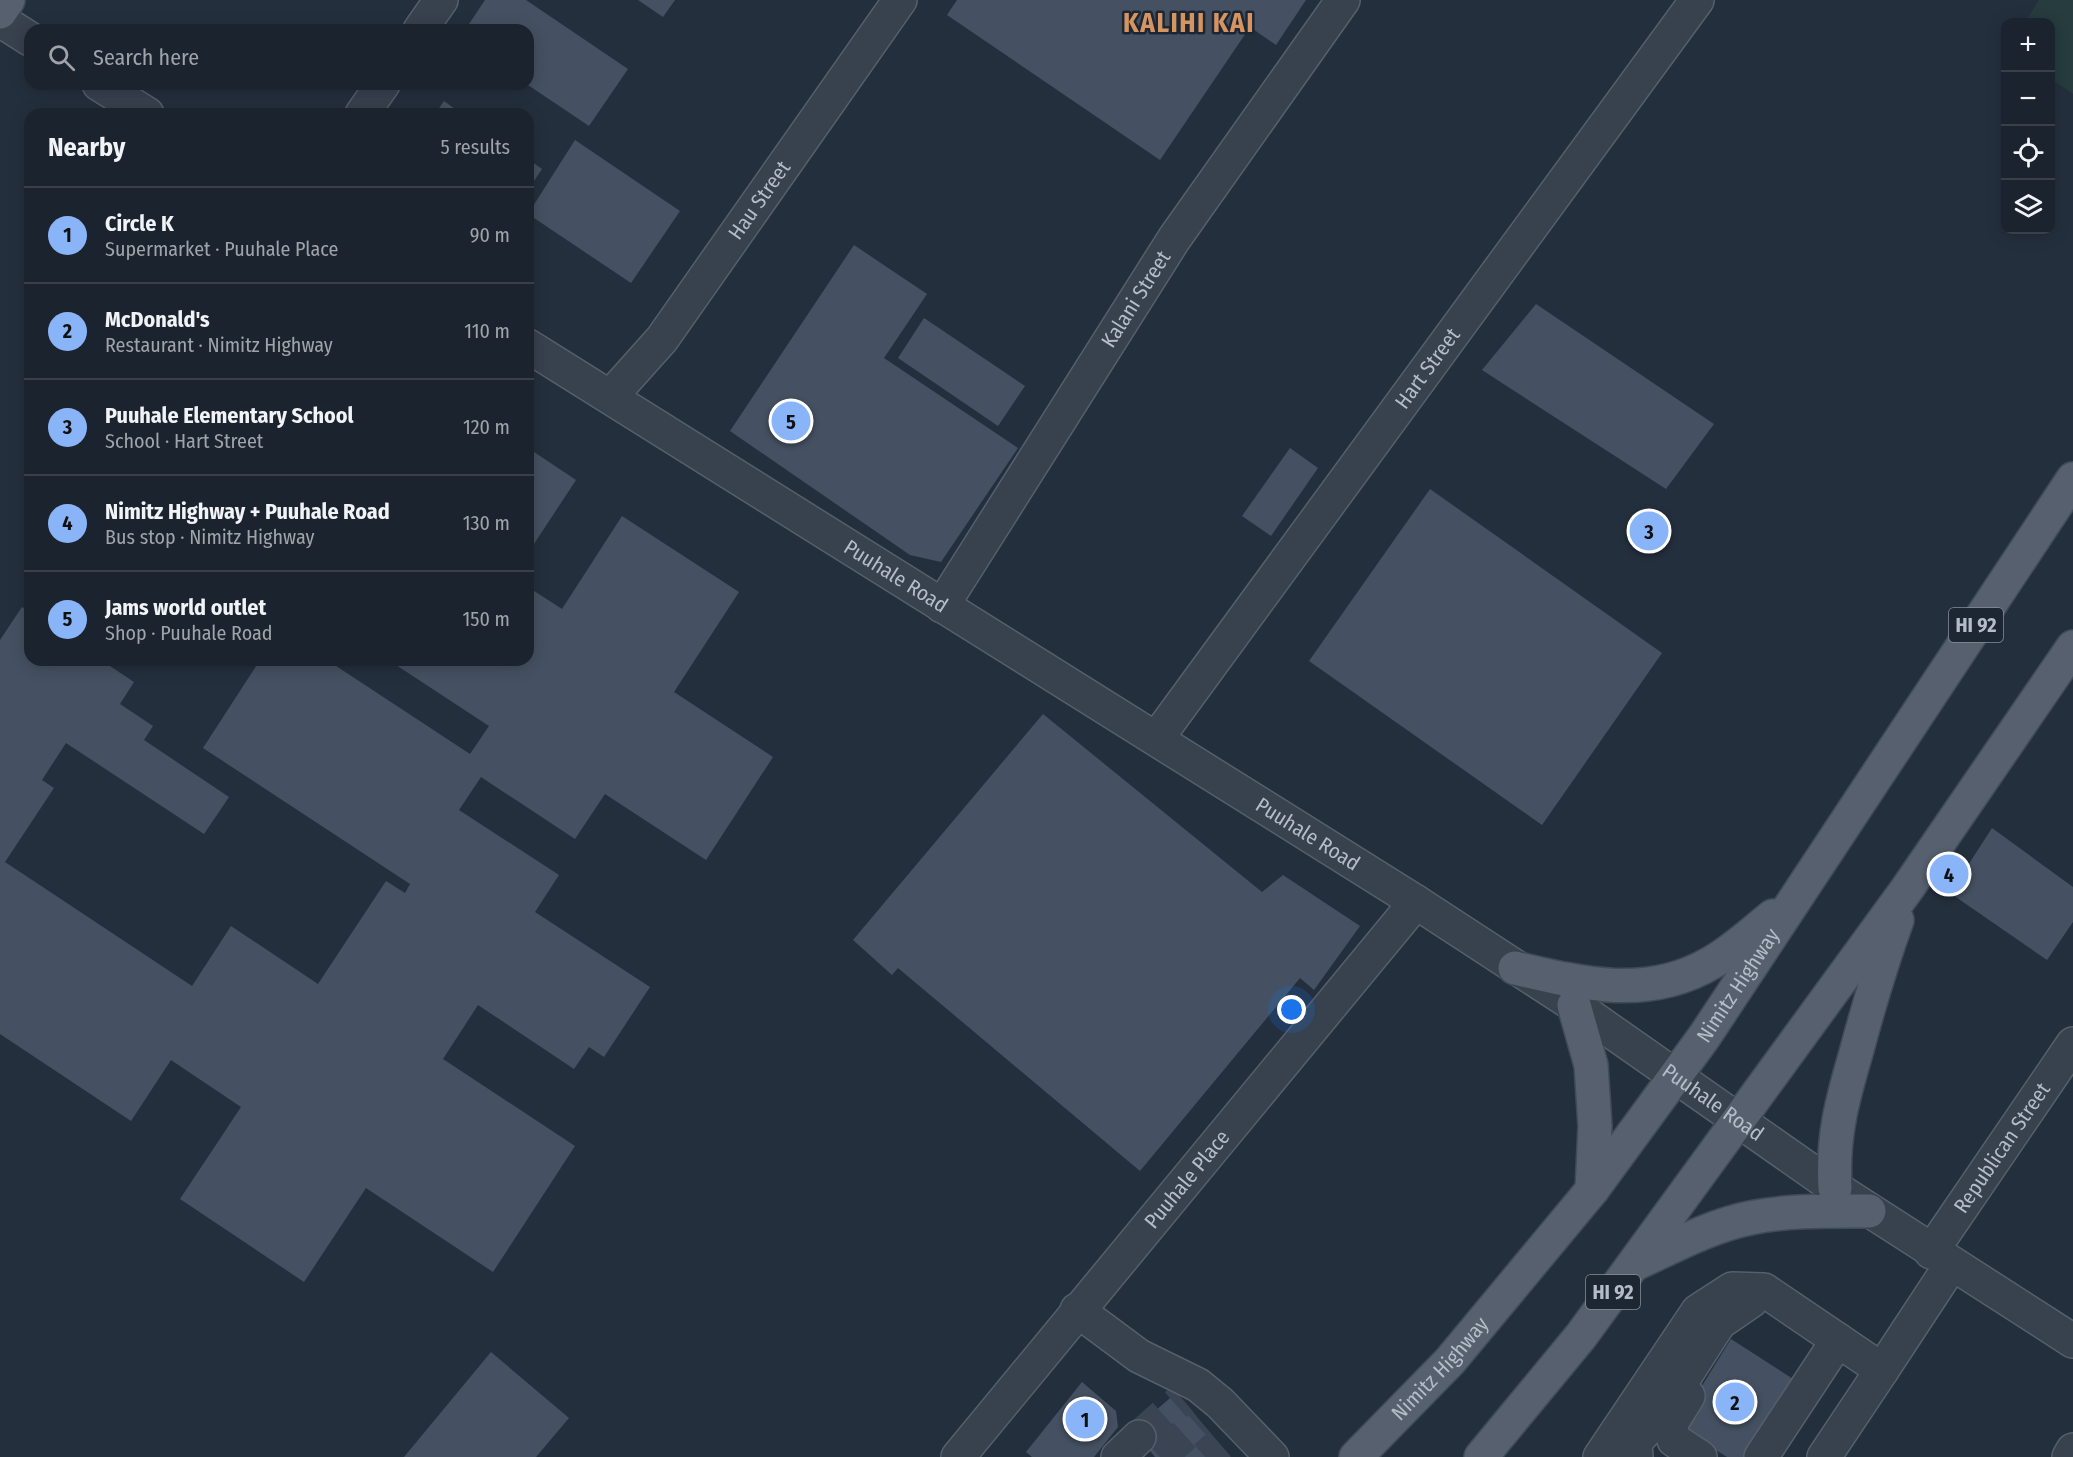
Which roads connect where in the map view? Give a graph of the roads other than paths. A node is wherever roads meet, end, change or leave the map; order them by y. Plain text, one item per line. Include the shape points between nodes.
1 (8, 0) edge
2 (441, 0) edge
3 (900, 0) edge
4 (1343, 0) edge
5 (1697, 0) edge
6 (0, 12) edge
7 (0, 20) edge
8 (424, 24) edge
9 (24, 35) edge
10 (109, 90) edge
11 (379, 90) edge
12 (137, 108) edge
13 (366, 108) edge
14 (534, 350) edge
15 (611, 396) junction
16 (2073, 479) edge
17 (942, 606) junction
18 (2073, 647) edge
19 (1158, 738) junction
20 (1907, 890) junction
21 (1793, 901) junction
22 (1416, 902) junction
23 (1515, 968) junction
24 (1574, 1005) junction
25 (2073, 1044) edge
26 (1674, 1076) junction
27 (1737, 1121) junction
28 (1835, 1188) junction
29 (1592, 1190) junction
30 (1869, 1211) junction
31 (1941, 1258) junction
32 (1633, 1264) junction
33 (1764, 1290) junction
34 (1077, 1310) junction
35 (1731, 1316) junction
36 (1838, 1340) junction
37 (2073, 1341) edge
38 (1882, 1370) junction
39 (1227, 1426) edge
40 (2073, 1450) edge
41 (958, 1457) edge
42 (1356, 1457) edge
43 (1481, 1457) edge
44 (1600, 1457) edge
45 (1636, 1457) edge
46 (1700, 1457) edge
47 (1761, 1457) edge
48 (1824, 1457) edge
49 (2068, 1457) edge

1 - 6 main road
2 - 8 street
3 - 15 street, Hau Street via 662,339
4 - 17 street, Kalani Street via 1174,239
5 - 19 street, Hart Street
7 - 9 street
10 - 12 street
11 - 13 street
14 - 15 street, Puuhale Road
15 - 17 street, Puuhale Road
16 - 21 main road, Nimitz Highway / HI 92
17 - 19 street, Puuhale Road
18 - 20 main road, HI 92
19 - 22 street, Puuhale Road
20 - 27 main road, HI 92
20 - 28 main road via 1873,987 1841,1099 1833,1158
21 - 23 main road via 1711,963 1652,984 1613,987
21 - 26 main road, Nimitz Highway / HI 92
22 - 23 street, Puuhale Road
22 - 34 street, Puuhale Place
23 - 24 street, Puuhale Road
24 - 26 street, Puuhale Road
24 - 29 main road via 1591,1065 1595,1126
25 - 31 street, Republican Street
26 - 27 street, Puuhale Road
26 - 29 main road, Nimitz Highway / HI 92
27 - 28 street, Puuhale Road
27 - 32 main road, HI 92
28 - 30 street, Puuhale Road
29 - 42 main road, Nimitz Highway / HI 92 via 1450,1361
30 - 31 street, Puuhale Road
30 - 32 main road via 1796,1211 1749,1218
31 - 37 street, Puuhale Road
31 - 38 street, Republican Street
32 - 43 main road, HI 92 via 1581,1336
33 - 35 street
33 - 36 street
33 - 44 street via 1732,1289 1698,1311
34 - 39 street
34 - 41 street, Puuhale Place
35 - 45 street via 1719,1323 1660,1415 1635,1442
35 - 46 street via 1728,1333 1670,1425 1674,1440
36 - 38 street
36 - 47 street
38 - 48 street, Republican Street
40 - 49 street

